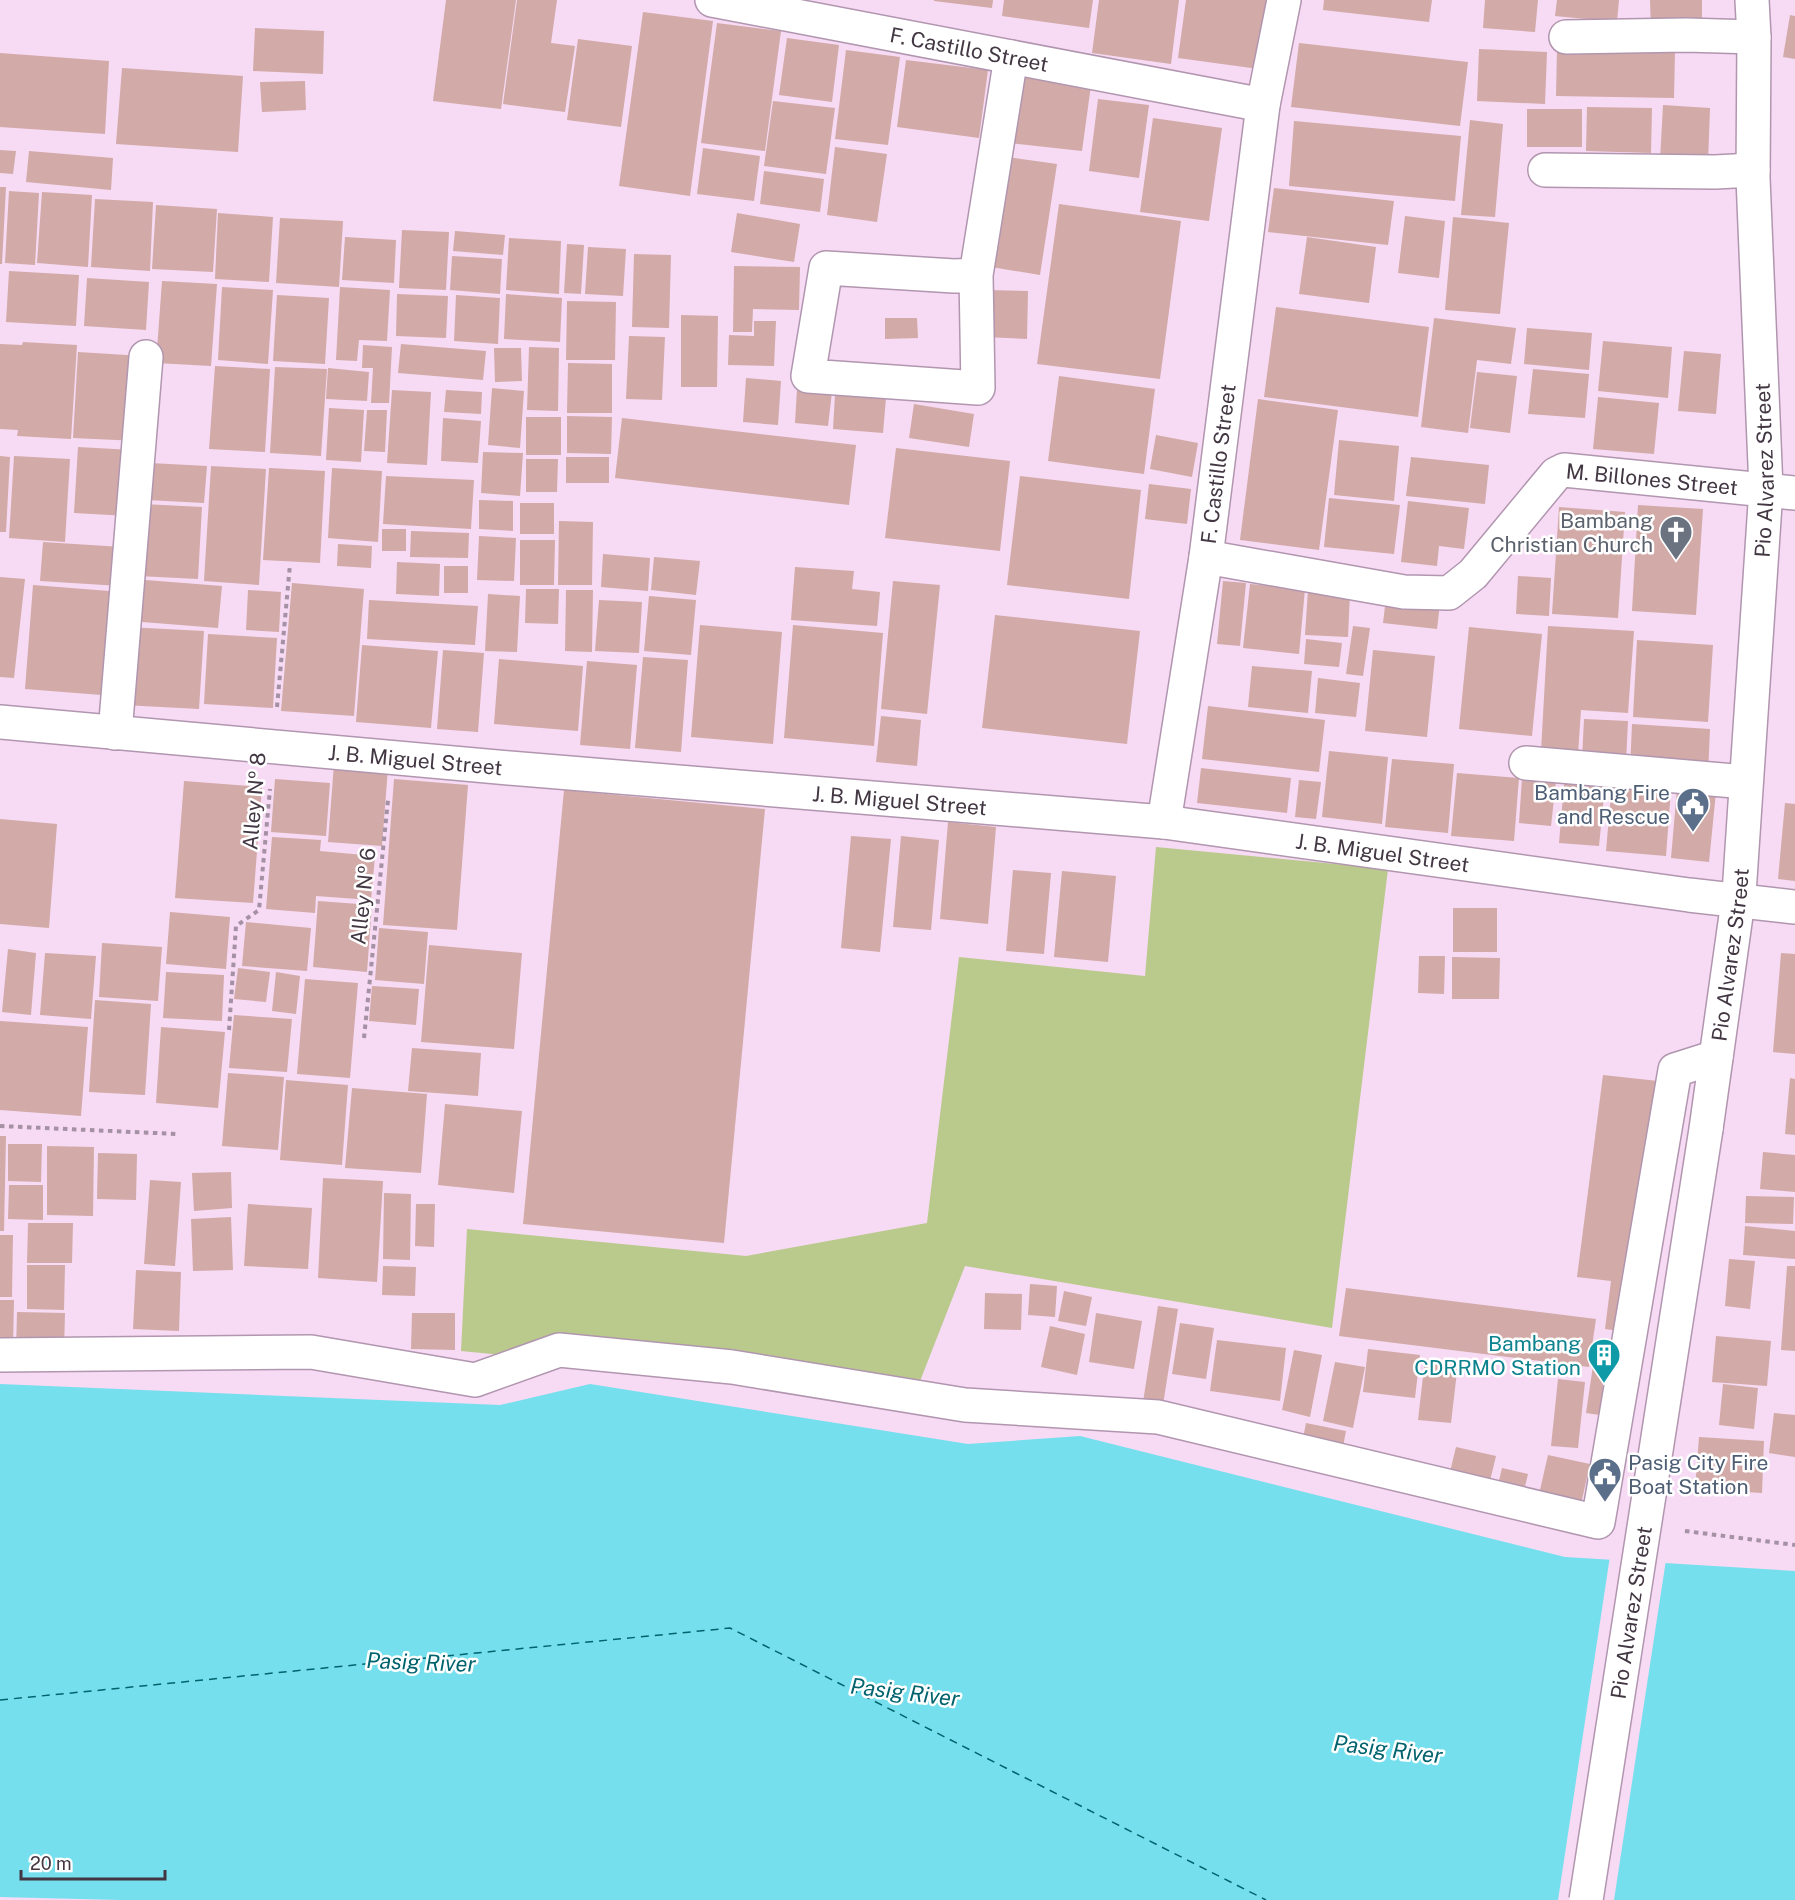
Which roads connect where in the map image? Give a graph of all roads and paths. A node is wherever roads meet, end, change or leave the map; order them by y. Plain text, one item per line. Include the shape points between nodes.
1 (712, 0) edge
2 (1284, 0) edge
3 (1752, 0) edge
4 (1566, 37) dead end
5 (1754, 37) junction
6 (1011, 57) junction
7 (1263, 105) junction
8 (1545, 170) dead end
9 (1753, 170) junction
10 (976, 275) junction
11 (146, 357) dead end
12 (1780, 491) edge
13 (1206, 557) junction
14 (290, 564) dead end
15 (0, 722) edge
16 (115, 733) junction
17 (273, 747) junction
18 (393, 757) junction
19 (1526, 763) dead end
20 (1746, 782) junction
21 (1164, 822) junction
22 (1738, 901) junction
23 (1795, 907) edge
24 (229, 1030) dead end
25 (364, 1038) dead end
26 (1716, 1058) junction
27 (0, 1126) edge
28 (177, 1134) dead end
29 (0, 1355) edge
30 (1680, 1530) dead end
31 (1795, 1545) edge
32 (1586, 1900) edge

1 - 6 street, F. Castillo Street
2 - 7 street, F. Castillo Street
3 - 5 street, Pio Alvarez Street
4 - 5 street
5 - 9 street, Pio Alvarez Street
6 - 7 street, F. Castillo Street
6 - 10 street
7 - 13 street, F. Castillo Street
8 - 9 street
9 - 12 street, Pio Alvarez Street
10 - 10 street via 978,388 808,376 826,268
11 - 16 street
12 - 13 street, M. Billones Street via 1564,470 1556,474 1473,574 1449,593 1404,592
12 - 20 street, Pio Alvarez Street
13 - 21 street, F. Castillo Street
14 - 17 path, Alley № 8
15 - 16 street, J. B. Miguel Street
16 - 17 street, J. B. Miguel Street
17 - 18 street, J. B. Miguel Street
17 - 24 path, Alley № 8 via 260,910 236,926
18 - 21 street, J. B. Miguel Street
18 - 25 path, Alley № 6
19 - 20 street
20 - 22 street, Pio Alvarez Street
21 - 22 street, J. B. Miguel Street
22 - 23 street, J. B. Miguel Street
22 - 26 street, Pio Alvarez Street
26 - 29 street via 1675,1070 1598,1522 1158,1418 965,1405 732,1367 559,1350 475,1380 311,1352
26 - 32 street, Pio Alvarez Street, bridge
27 - 28 path
30 - 31 path

